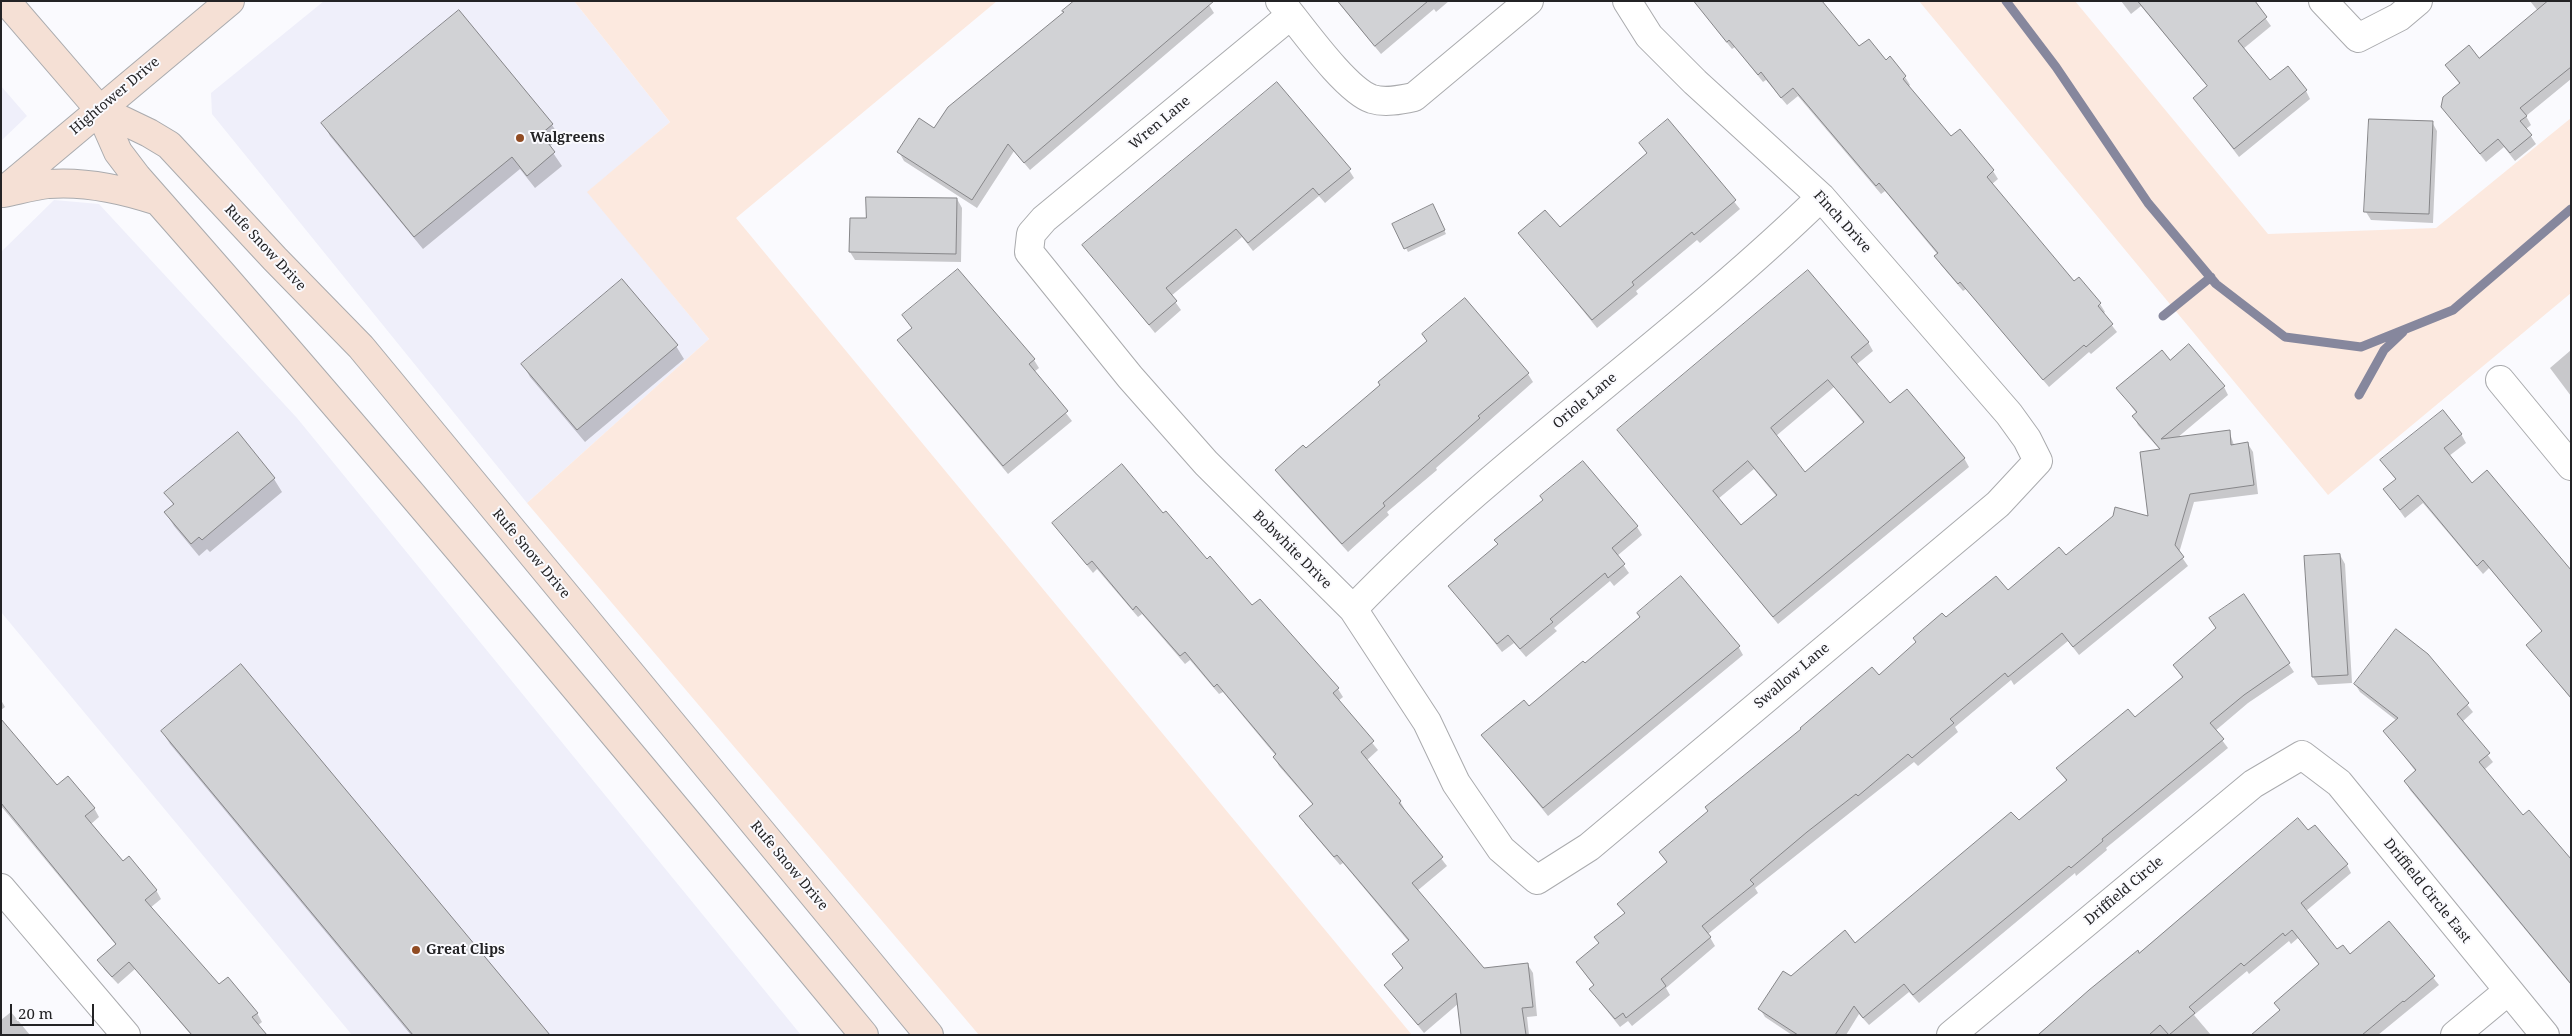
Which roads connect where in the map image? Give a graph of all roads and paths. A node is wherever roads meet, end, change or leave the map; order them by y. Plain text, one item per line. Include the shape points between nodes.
1 (6, 1) edge
2 (230, 1) edge
3 (1529, 1) edge
4 (1627, 1) edge
5 (2323, 1) edge
6 (2418, 1) edge
7 (1285, 8) edge
8 (99, 109) junction
9 (1, 193) edge
10 (1821, 197) junction
11 (158, 201) junction
12 (1031, 234) joint
13 (2500, 380) dead end
14 (2038, 461) joint
15 (2571, 466) edge
16 (1353, 609) junction
17 (2302, 755) joint
18 (1537, 880) joint
19 (1, 888) edge
20 (10, 917) edge
21 (2508, 991) junction
22 (126, 1035) edge
23 (864, 1035) edge
24 (929, 1035) edge
25 (1951, 1035) edge
26 (2454, 1035) edge
27 (2545, 1035) edge

1 - 8 main road, Rufe Snow Drive
2 - 8 main road, Hightower Drive
3 - 7 street via 1414,97 1397,101 1372,99 1352,88
4 - 10 street, Finch Drive via 1649,36
5 - 6 street via 2358,38 2399,17
7 - 12 street, Wren Lane via 1044,219
8 - 9 main road, Hightower Drive
8 - 11 main road, Rufe Snow Drive via 118,152
8 - 24 main road, Rufe Snow Drive via 149,132 168,145 362,347
9 - 11 main road via 49,184 80,185 131,192
10 - 14 street, Finch Drive via 2009,414 2027,438
10 - 16 street, Oriole Lane via 1759,255 1512,462
11 - 23 main road, Rufe Snow Drive via 564,673
12 - 16 street, Bobwhite Drive via 1030,252 1130,377 1213,471
13 - 15 street
14 - 18 street, Swallow Lane via 1998,504 1596,841
16 - 18 street, Bobwhite Drive via 1428,722 1456,783 1501,849
17 - 21 street, Driffield Circle East via 2339,783
17 - 25 street, Driffield Circle via 2253,784
19 - 20 street
20 - 22 street
21 - 26 street
21 - 27 street, Driffield Circle East

